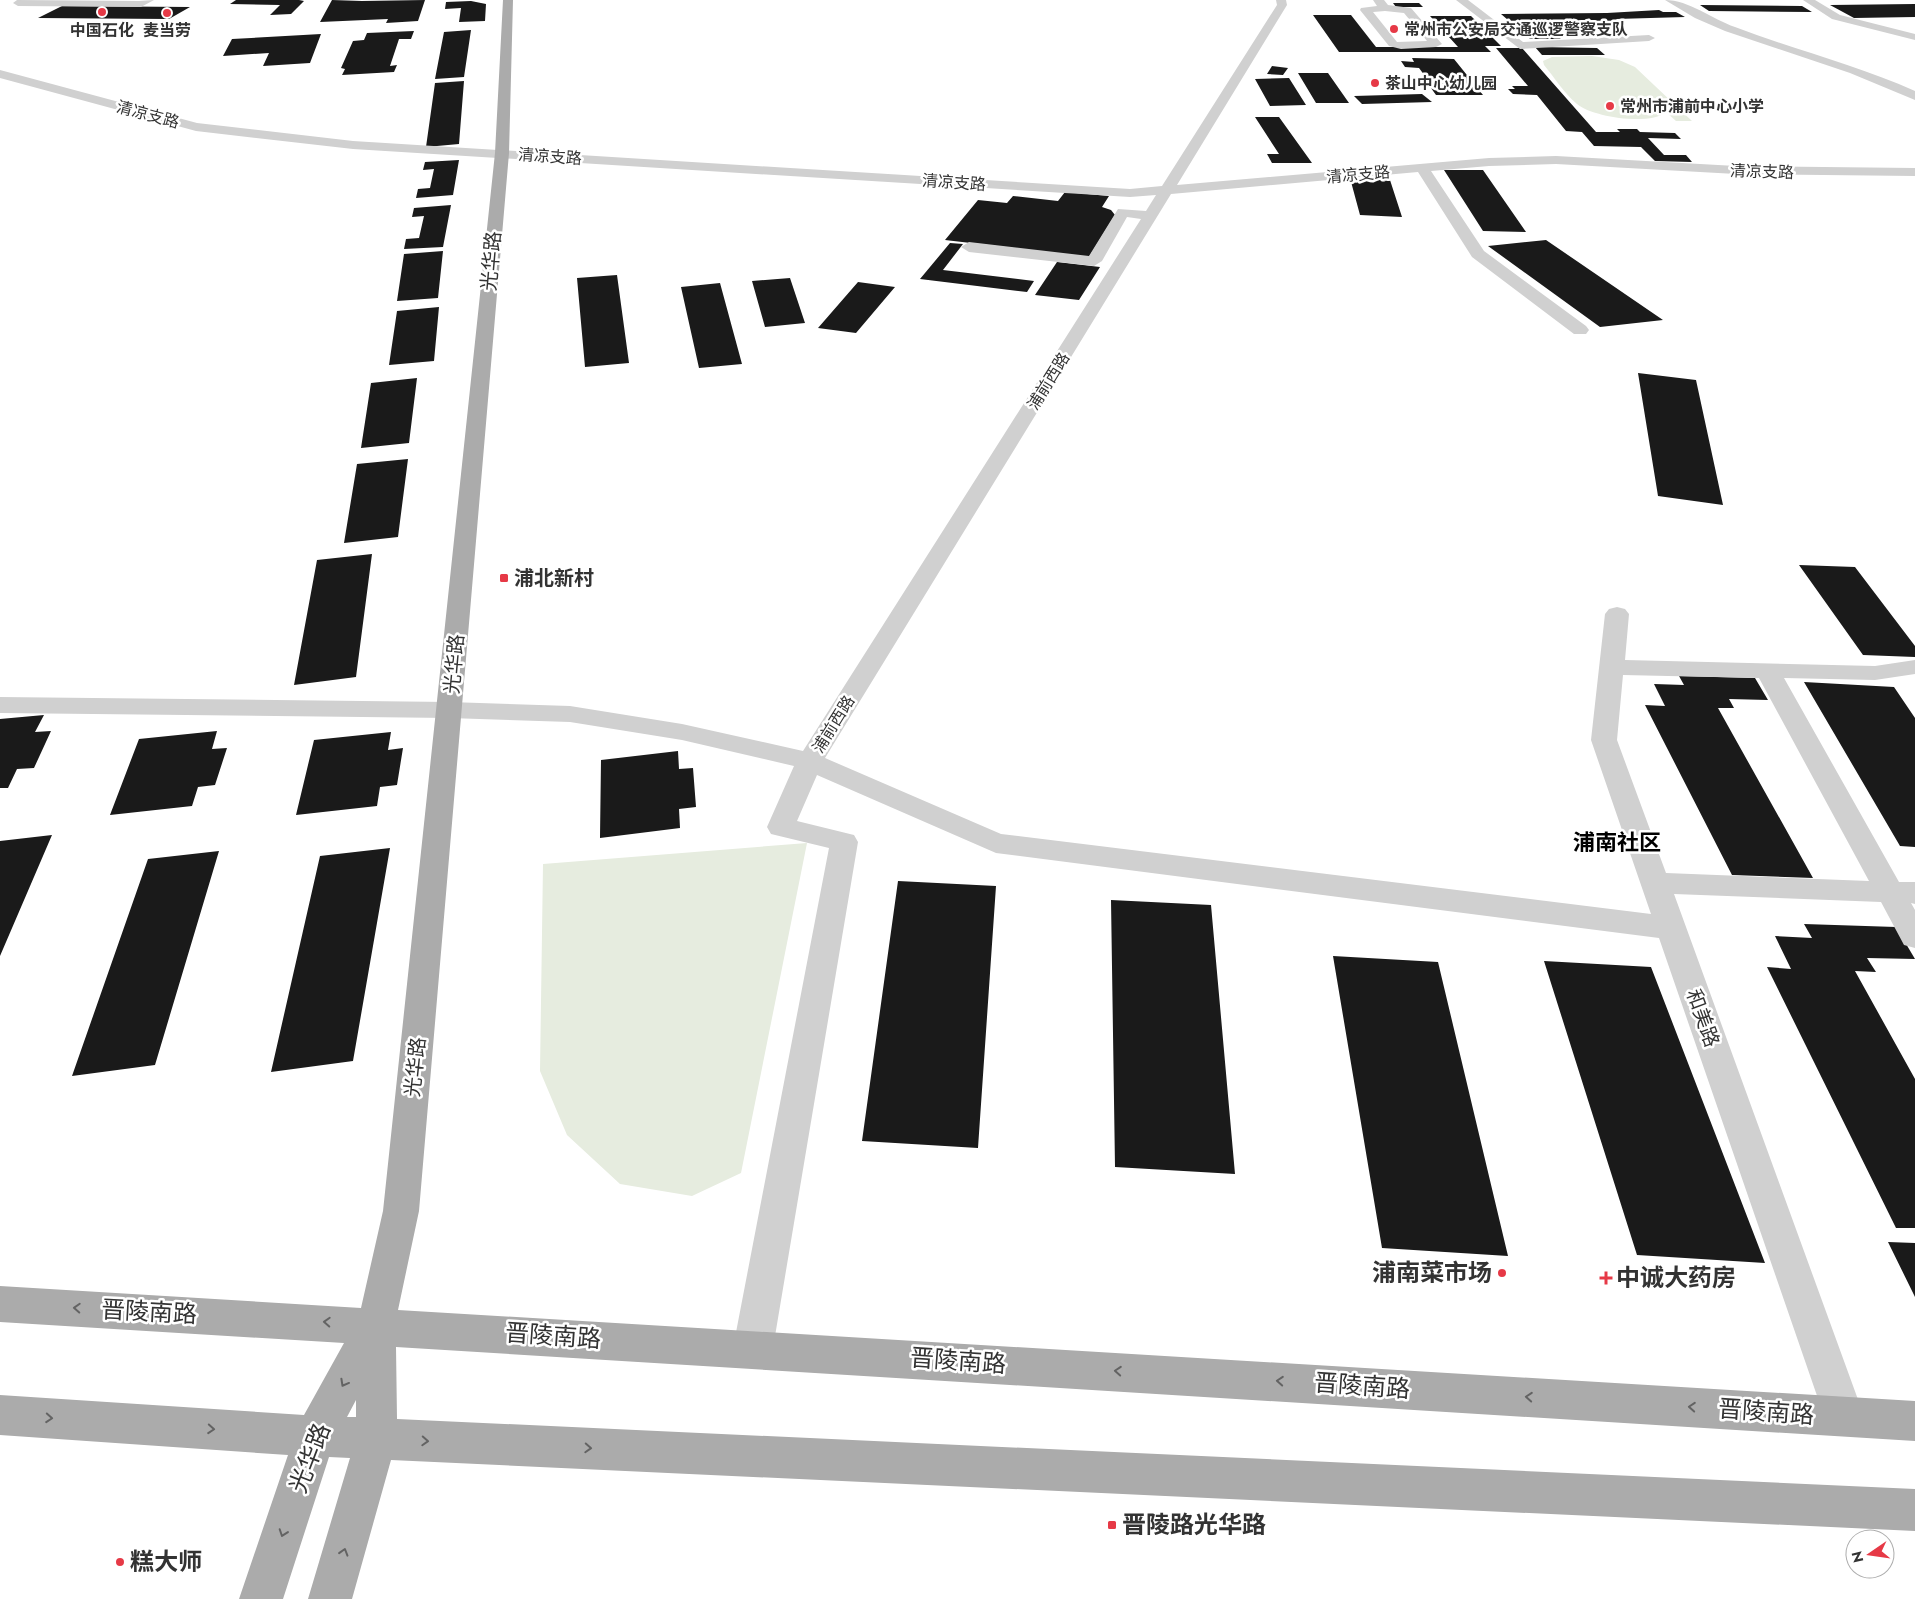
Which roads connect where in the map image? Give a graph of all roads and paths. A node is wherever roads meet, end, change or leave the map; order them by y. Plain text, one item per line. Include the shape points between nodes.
1 (149, 0) edge
2 (508, 0) edge
3 (1280, 0) edge
4 (1461, 0) edge
5 (1670, 0) edge
6 (1808, 0) edge
7 (22, 2) edge
8 (1381, 4) edge
9 (6, 9) dead end
10 (1915, 36) edge
11 (1649, 38) dead end
12 (0, 74) edge
13 (1915, 96) edge
14 (502, 153) junction
15 (1422, 168) junction
16 (1915, 172) edge
17 (1166, 191) junction
18 (1151, 216) junction
19 (969, 247) dead end
20 (1580, 330) dead end
21 (1617, 614) dead end
22 (1611, 667) junction
23 (1767, 670) junction
24 (1912, 671) edge
25 (0, 705) edge
26 (449, 710) junction
27 (810, 761) junction
28 (1654, 883) junction
29 (1902, 893) edge
30 (1671, 928) junction
31 (1915, 937) edge
32 (0, 1304) edge
33 (376, 1325) junction
34 (753, 1348) junction
35 (0, 1415) edge
36 (1844, 1416) junction
37 (1915, 1421) edge
38 (315, 1436) junction
39 (378, 1438) junction
40 (1915, 1510) edge
41 (261, 1599) edge
42 (330, 1599) edge

1 - 7 street via 141,4
2 - 14 main road, 光华路
3 - 17 street, 浦前西路 via 1282,6
4 - 11 street via 1520,46
5 - 13 street via 1738,32 1864,73
6 - 10 street via 1836,17
7 - 9 street
8 - 8 street via 1365,10 1393,44 1436,44 1407,10
12 - 14 street, 清凉支路 via 196,126 353,145
14 - 17 street, 清凉支路 via 1130,193
14 - 26 main road, 光华路
15 - 16 street, 清凉支路 via 1556,160 1736,170
15 - 17 street, 清凉支路
15 - 20 street via 1478,254
17 - 18 street, 浦前西路
18 - 19 street via 1123,212 1094,261
18 - 27 street, 浦前西路
21 - 22 street, 和美路
22 - 23 street
22 - 28 street, 和美路 via 1604,740
23 - 24 street
23 - 29 street
25 - 26 street
26 - 27 street via 570,714 682,732
26 - 33 main road, 光华路 via 401,1211
27 - 30 street via 996,843
27 - 34 street, 浦前西路 via 781,827 844,842
28 - 29 street
28 - 30 street, 和美路
29 - 31 street
30 - 36 street, 和美路
33 -> 32 main road, 晋陵南路
33 - 34 main road, 晋陵南路
33 -> 38 main road, 光华路
33 - 39 main road, 光华路
36 -> 34 main road, 晋陵南路
35 -> 38 main road
36 - 37 main road, 晋陵南路
38 - 39 main road
38 -> 41 main road, 光华路
39 -> 40 main road
42 -> 39 main road, 光华路

